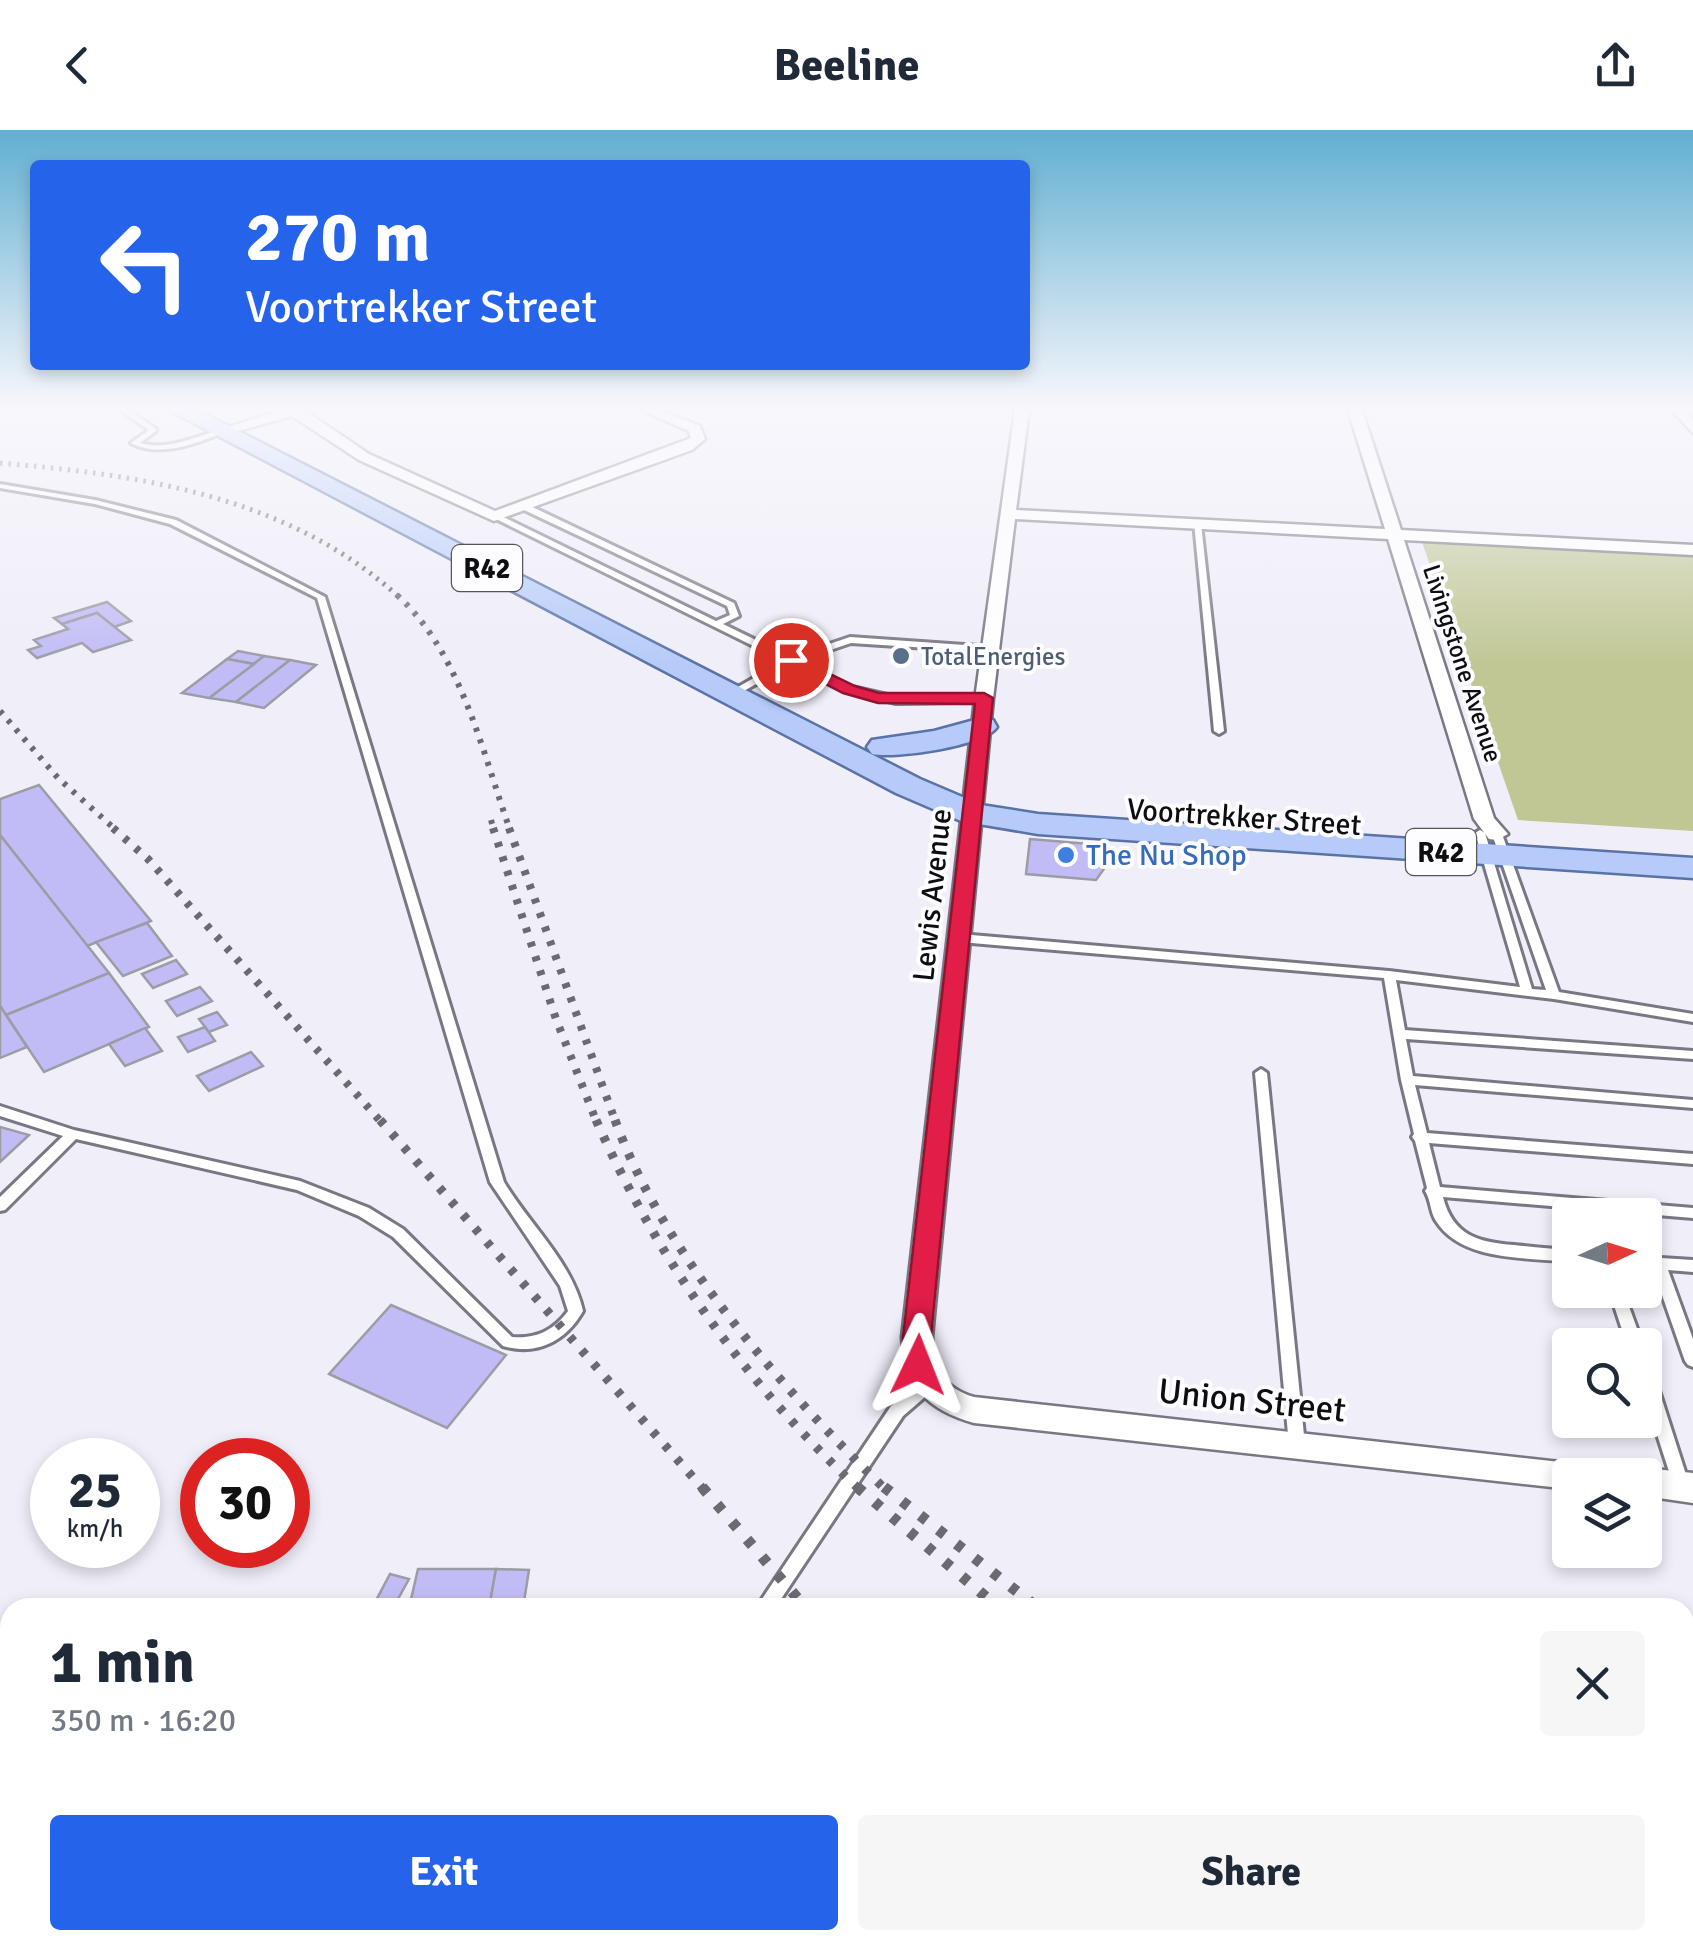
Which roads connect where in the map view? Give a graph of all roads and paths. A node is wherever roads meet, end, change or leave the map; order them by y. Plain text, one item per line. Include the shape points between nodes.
1 (53, 495) edge
2 (356, 495) edge
3 (407, 495) edge
4 (432, 495) edge
5 (552, 495) edge
6 (1009, 495) edge
7 (1380, 495) edge
8 (523, 506) junction
9 (1006, 514) junction
10 (1198, 524) junction
11 (491, 529) junction
12 (1392, 535) junction
13 (1693, 550) edge
14 (457, 552) junction
15 (717, 624) junction
16 (674, 636) dead end
17 (990, 649) junction
18 (791, 660) junction
19 (724, 661) dead end
20 (745, 686) junction
21 (983, 713) junction
22 (1219, 731) dead end
23 (883, 746) junction
24 (975, 802) junction
25 (1491, 839) junction
26 (1693, 846) edge
27 (1693, 868) edge
28 (960, 938) junction
29 (1389, 975) junction
30 (1527, 992) junction
31 (1554, 994) junction
32 (1693, 1018) edge
33 (1398, 1034) junction
34 (1693, 1056) edge
35 (1261, 1073) dead end
36 (1407, 1080) junction
37 (1693, 1104) edge
38 (0, 1111) edge
39 (73, 1134) junction
40 (1420, 1137) junction
41 (1693, 1159) edge
42 (1432, 1191) junction
43 (0, 1206) edge
44 (1693, 1213) edge
45 (1552, 1255) edge
46 (1662, 1264) edge
47 (1693, 1266) edge
48 (1662, 1288) edge
49 (1693, 1362) edge
50 (927, 1385) junction
51 (1662, 1419) edge
52 (1297, 1445) junction
53 (1552, 1473) edge
54 (1662, 1484) edge
55 (1687, 1487) edge
56 (772, 1598) edge

1 - 39 lane via 173,522 322,597 497,1182 570,1289 576,1311 544,1340 508,1342 398,1233 364,1212 300,1186
2 - 14 main road, R42
3 - 11 main road, R42
4 - 11 street
5 - 8 street
6 - 9 street, Lewis Avenue
7 - 12 street, Livingstone Avenue
8 - 11 street
8 - 15 lane via 731,604 735,616
9 - 10 street
9 - 17 street, Lewis Avenue
10 - 12 street
10 - 22 lane
11 - 14 main road
11 - 15 lane
11 - 16 main road, R42
12 - 13 street
12 - 25 street, Livingstone Avenue
14 - 20 main road, R42
15 - 18 lane
17 - 18 lane via 850,640
17 - 21 street, Lewis Avenue
18 - 20 lane
18 - 21 lane via 878,698
19 - 20 main road, R42
20 - 23 main road, R42 via 798,699
20 - 24 main road, R42 via 908,786
21 - 23 main road via 958,736
21 - 24 street, Lewis Avenue
23 - 24 main road, R42
24 - 25 main road, Voortrekker Street / R42 via 1022,823
24 - 28 street, Lewis Avenue
25 - 26 main road, Voortrekker Street / R42
25 - 27 main road, Voortrekker Street / R42
25 - 30 lane, Livingstone Avenue
25 - 31 lane, Livingstone Avenue
28 - 29 lane
28 - 50 street, Lewis Avenue via 917,1337
29 - 30 lane
29 - 33 lane
30 - 31 lane
31 - 32 lane
33 - 34 lane
33 - 36 lane
35 - 52 lane
36 - 37 lane
36 - 40 lane
38 - 39 lane
39 - 43 lane
40 - 41 lane
40 - 42 lane
42 - 44 lane
42 - 45 lane via 1440,1217 1471,1244
46 - 47 lane
48 - 49 lane
50 - 52 street, Union Street via 974,1410
50 - 56 lane via 898,1411
51 - 55 lane
52 - 53 street, Union Street
54 - 55 street

